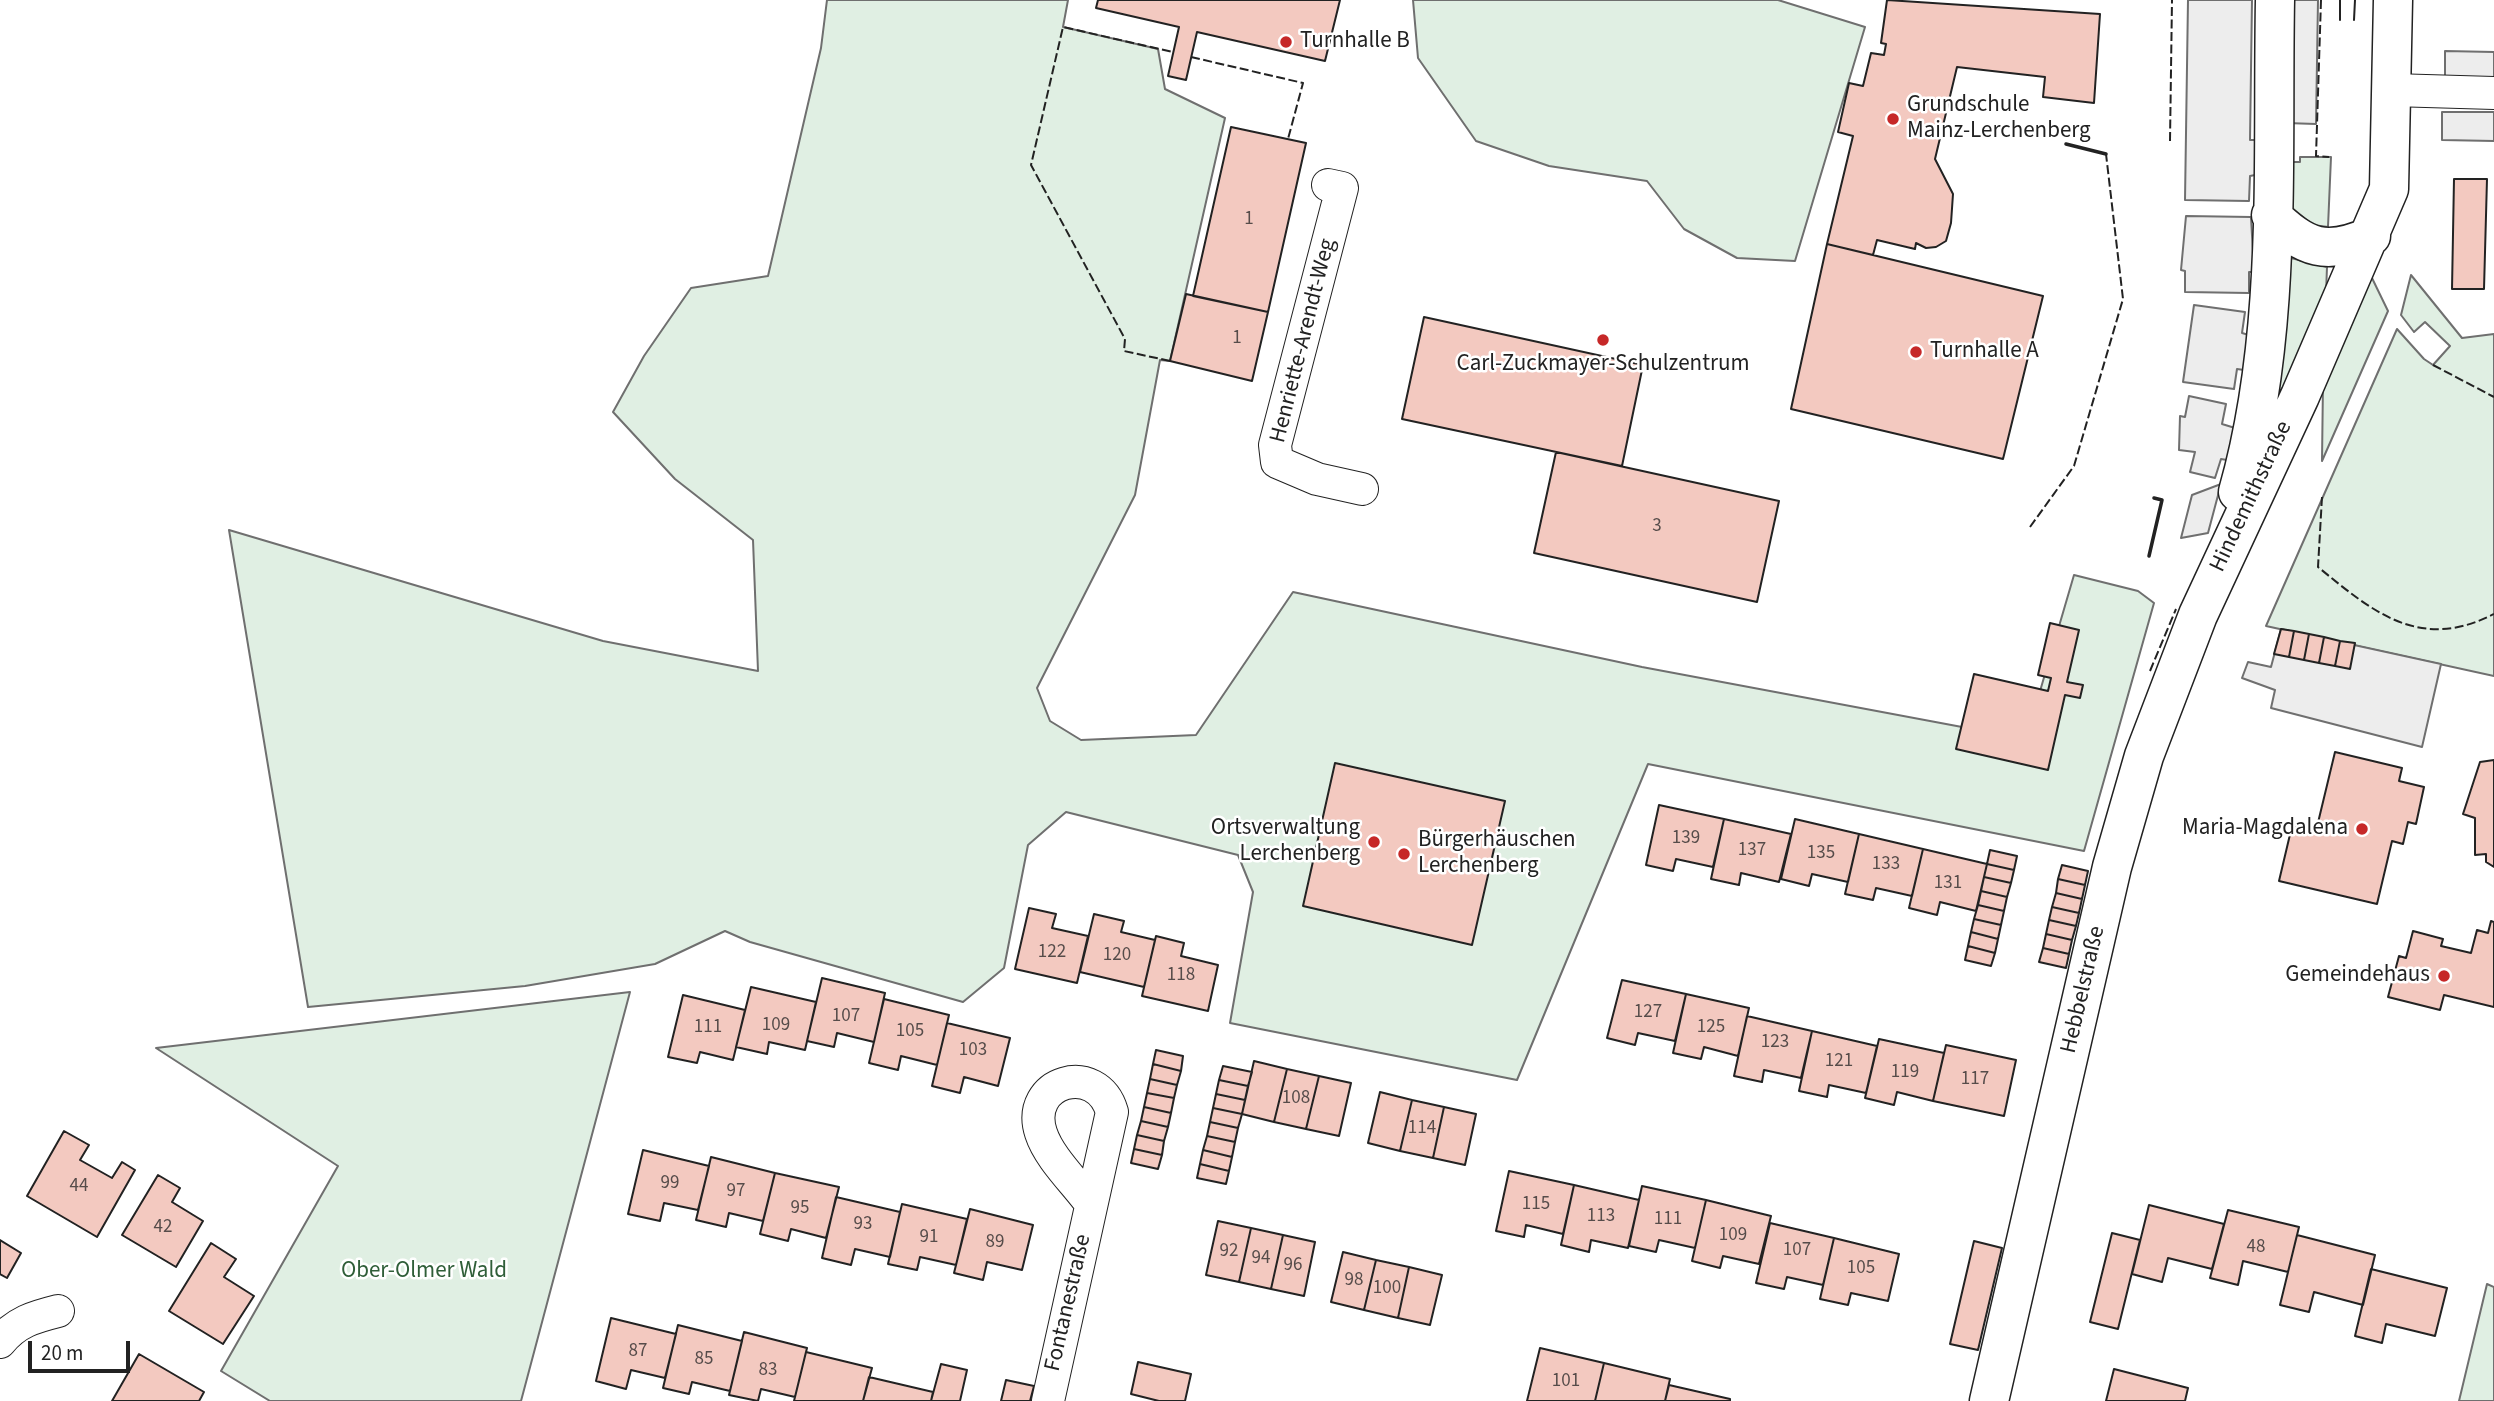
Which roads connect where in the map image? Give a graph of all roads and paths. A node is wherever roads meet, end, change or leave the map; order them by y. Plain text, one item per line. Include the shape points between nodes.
1 (2275, 0) edge
2 (2393, 0) edge
3 (2392, 90) junction
4 (2494, 93) edge
5 (1328, 185) dead end
6 (2272, 215) junction
7 (2371, 236) junction
8 (1362, 489) dead end
9 (2210, 588) junction
10 (1091, 1204) dead end
11 (58, 1311) dead end
12 (0, 1342) edge
13 (1048, 1401) edge
14 (1989, 1401) edge

1 - 6 street, Hindemithstraße
2 - 3 street, Hindemithstraße
3 - 4 street
3 - 7 street, Hindemithstraße via 2389,189
5 - 8 street, Henriette-Arendt-Weg via 1342,188 1275,445 1277,462 1317,479
6 - 7 street via 2292,234 2318,247 2336,247
6 - 9 street, Hindemithstraße via 2259,390 2242,478
7 - 9 street, Hindemithstraße
9 - 14 street, Hebbelstraße via 2144,756 2112,867
10 - 13 street, Fontanestraße
11 - 12 street via 27,1318

